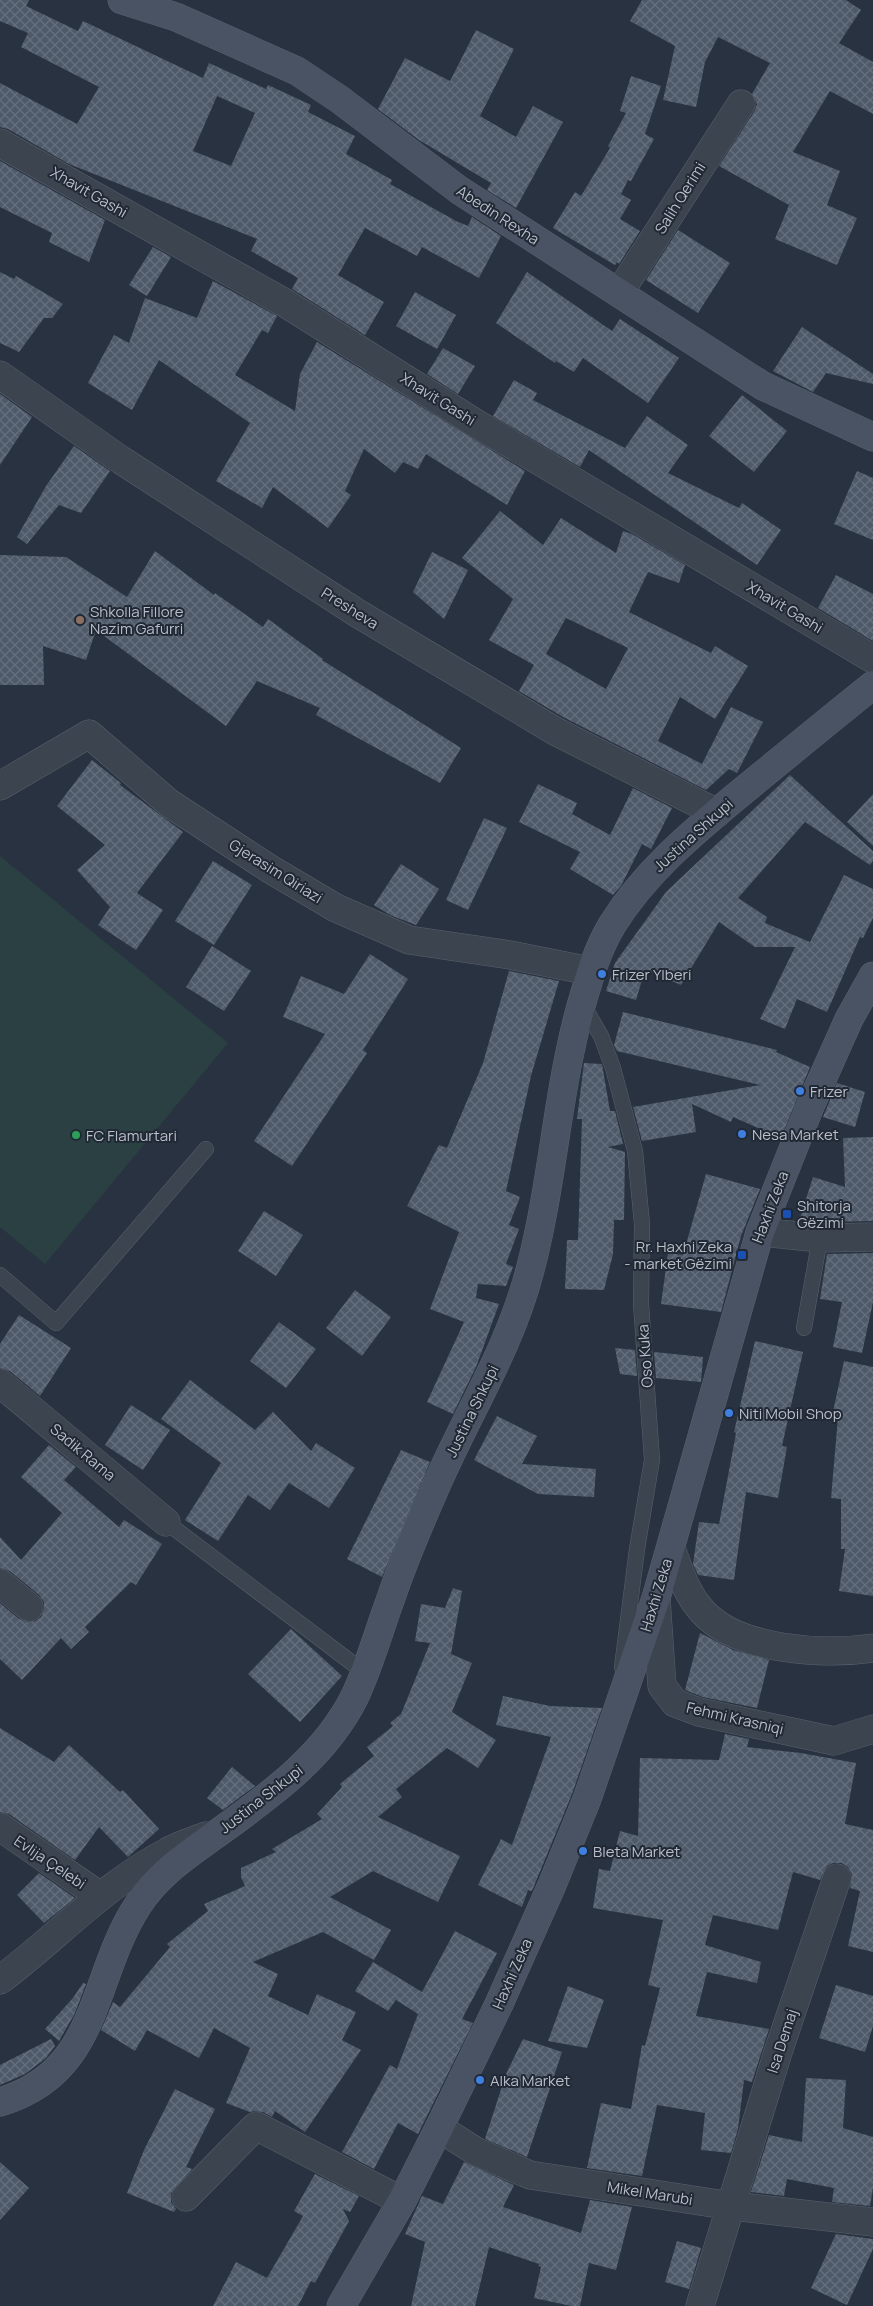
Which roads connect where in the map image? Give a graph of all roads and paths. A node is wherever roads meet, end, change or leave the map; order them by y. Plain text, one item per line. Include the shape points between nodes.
1 (122, 0) edge
2 (179, 8) edge
3 (742, 104) dead end
4 (0, 142) edge
5 (619, 293) junction
6 (0, 375) edge
7 (873, 437) edge
8 (873, 659) edge
9 (873, 685) edge
10 (0, 786) edge
11 (717, 812) junction
12 (590, 971) junction
13 (873, 976) edge
14 (582, 1003) junction
15 (206, 1149) dead end
16 (760, 1232) junction
17 (873, 1237) edge
18 (820, 1238) junction
19 (0, 1274) edge
20 (804, 1328) dead end
21 (0, 1383) edge
22 (166, 1522) joint
23 (671, 1548) junction
24 (0, 1583) edge
25 (656, 1598) junction
26 (29, 1607) dead end
27 (873, 1648) edge
28 (364, 1672) junction
29 (616, 1718) junction
30 (873, 1729) edge
31 (0, 1827) edge
32 (224, 1828) junction
33 (837, 1878) dead end
34 (100, 1896) junction
35 (0, 1980) edge
36 (0, 2102) edge
37 (440, 2128) junction
38 (186, 2197) dead end
39 (402, 2201) junction
40 (732, 2206) junction
41 (873, 2222) edge
42 (340, 2306) edge
43 (700, 2306) edge

1 - 2 street, Abedin Rexha
2 - 5 street, Abedin Rexha via 298,71 459,190
3 - 5 street, Salih Qerimi
4 - 8 street, Xhavit Gashi via 285,303 477,424
5 - 7 street, Abedin Rexha via 763,386
6 - 11 street, Presheva via 121,460 357,613 555,731
9 - 11 street, Justina Shkupi
10 - 12 street, Gjerasim Qiriazi via 89,734 169,802 336,908 409,940
11 - 12 street, Justina Shkupi via 644,880 611,927
12 - 14 street, Justina Shkupi
13 - 16 street, Haxhi Zeka via 849,1019 811,1104
14 - 28 street, Justina Shkupi via 571,1042 532,1261 512,1328 435,1487 398,1576
14 - 29 lane, Oso Kuka via 613,1068 635,1151 642,1224 641,1304 652,1460 637,1548
15 - 19 lane via 56,1322
16 - 18 street
16 - 23 street, Haxhi Zeka
17 - 18 street
18 - 20 lane
21 - 22 street, Sadik Rama
22 - 28 lane
23 - 25 street, Haxhi Zeka
23 - 27 street via 687,1589 703,1612 729,1632 763,1643 812,1650
24 - 26 street
25 - 29 street, Haxhi Zeka
25 - 30 street, Fehmi Krasniqi via 662,1686 674,1703 699,1712 834,1741
28 - 32 street, Justina Shkupi via 354,1698 309,1762 267,1798
29 - 37 street, Haxhi Zeka via 552,1885
31 - 34 street, Evlija Çelebi
32 - 34 street via 168,1851
32 - 36 street, Justina Shkupi via 158,1880 138,1906 118,1946 86,2027 72,2053 55,2074 14,2098
33 - 40 street, Isa Demaj via 778,2052
34 - 35 street via 29,1959
37 - 39 street, Haxhi Zeka
37 - 40 street, Mikel Marubi via 477,2152 530,2175
38 - 39 street via 256,2126
39 - 42 street, Haxhi Zeka
40 - 41 street, Mikel Marubi
40 - 43 street, Isa Demaj

